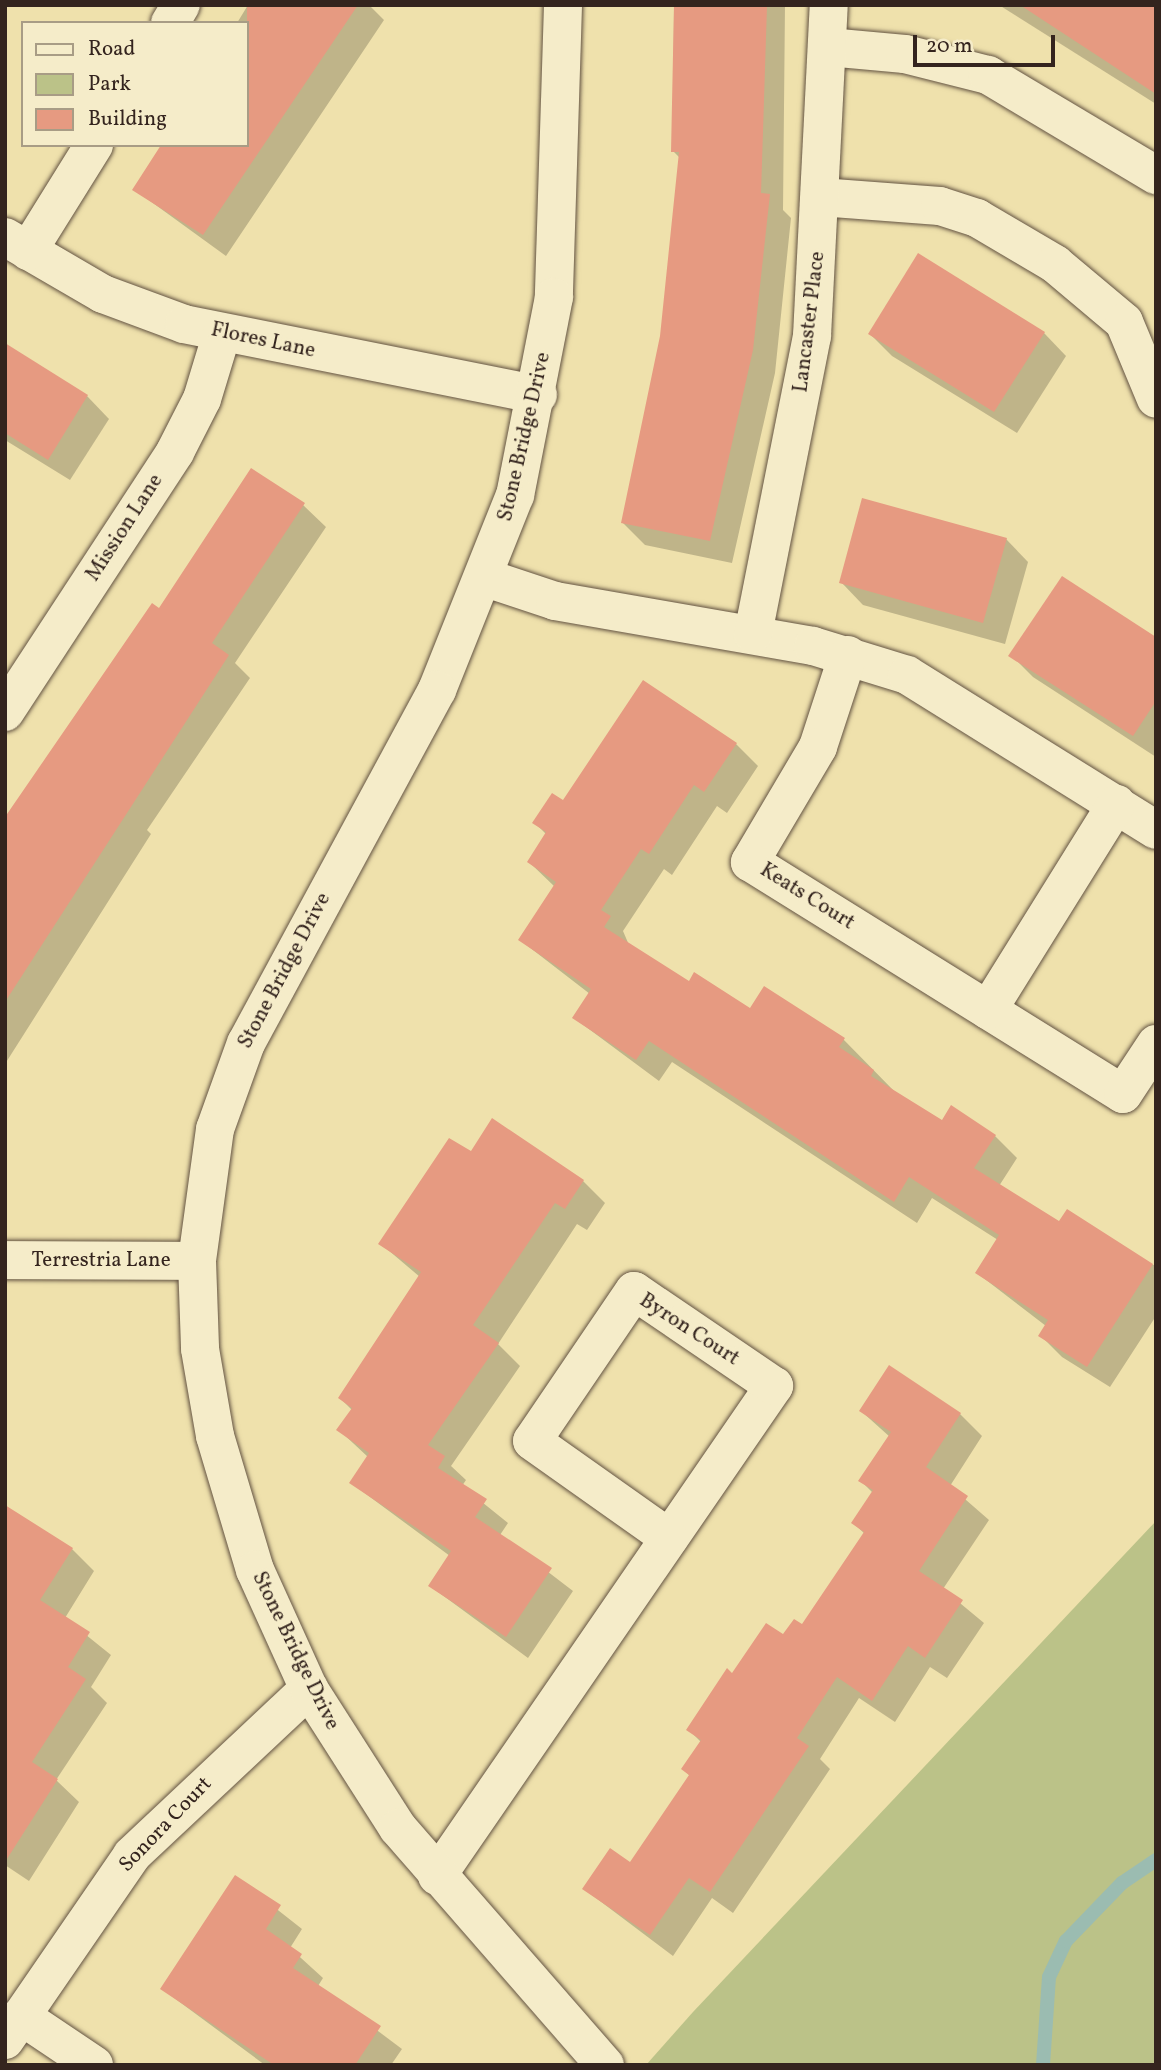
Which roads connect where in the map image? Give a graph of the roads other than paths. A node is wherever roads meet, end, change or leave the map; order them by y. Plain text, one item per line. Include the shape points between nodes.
1 (181, 5) edge
2 (563, 5) edge
3 (829, 5) edge
4 (171, 21) edge
5 (828, 47) junction
6 (92, 147) edge
7 (1156, 175) edge
8 (820, 197) junction
9 (17, 244) edge
10 (222, 333) junction
11 (538, 395) junction
12 (1156, 399) edge
13 (486, 578) junction
14 (753, 634) junction
15 (848, 655) junction
16 (5, 712) edge
17 (1116, 804) junction
18 (1156, 830) edge
19 (988, 1010) junction
20 (1156, 1044) edge
21 (5, 1260) edge
22 (197, 1261) junction
23 (669, 1538) junction
24 (309, 1689) junction
25 (437, 1876) junction
26 (13, 2028) edge
27 (94, 2065) edge
28 (605, 2065) edge

1 - 4 street
2 - 11 street, Stone Bridge Drive via 559,229
3 - 5 street, Lancaster Place
5 - 7 street via 905,54 988,75
5 - 8 street, Lancaster Place
6 - 9 street
8 - 12 street via 940,206 977,218 1055,264 1124,323
8 - 14 street, Lancaster Place via 812,336
9 - 10 street, Flores Lane via 103,294
10 - 11 street, Flores Lane
10 - 16 street, Mission Lane via 202,399 175,452
11 - 13 street, Stone Bridge Drive via 514,495
13 - 14 street via 555,601
13 - 22 street, Stone Bridge Drive via 415,734 288,957 246,1043 215,1129
14 - 15 street
15 - 17 street via 959,702
15 - 19 street, Keats Court via 818,747 750,862
17 - 18 street
17 - 19 street
19 - 20 street, Keats Court via 1123,1094
21 - 22 street, Terrestria Lane
22 - 24 street, Stone Bridge Drive via 200,1349 215,1436 255,1570
23 - 23 street, Byron Court via 774,1386 634,1292 532,1441
23 - 25 street, Byron Court
24 - 25 street, Stone Bridge Drive via 368,1786
24 - 26 street, Sonora Court via 132,1855
25 - 28 street, Stone Bridge Drive
26 - 27 street, Sonora Court

